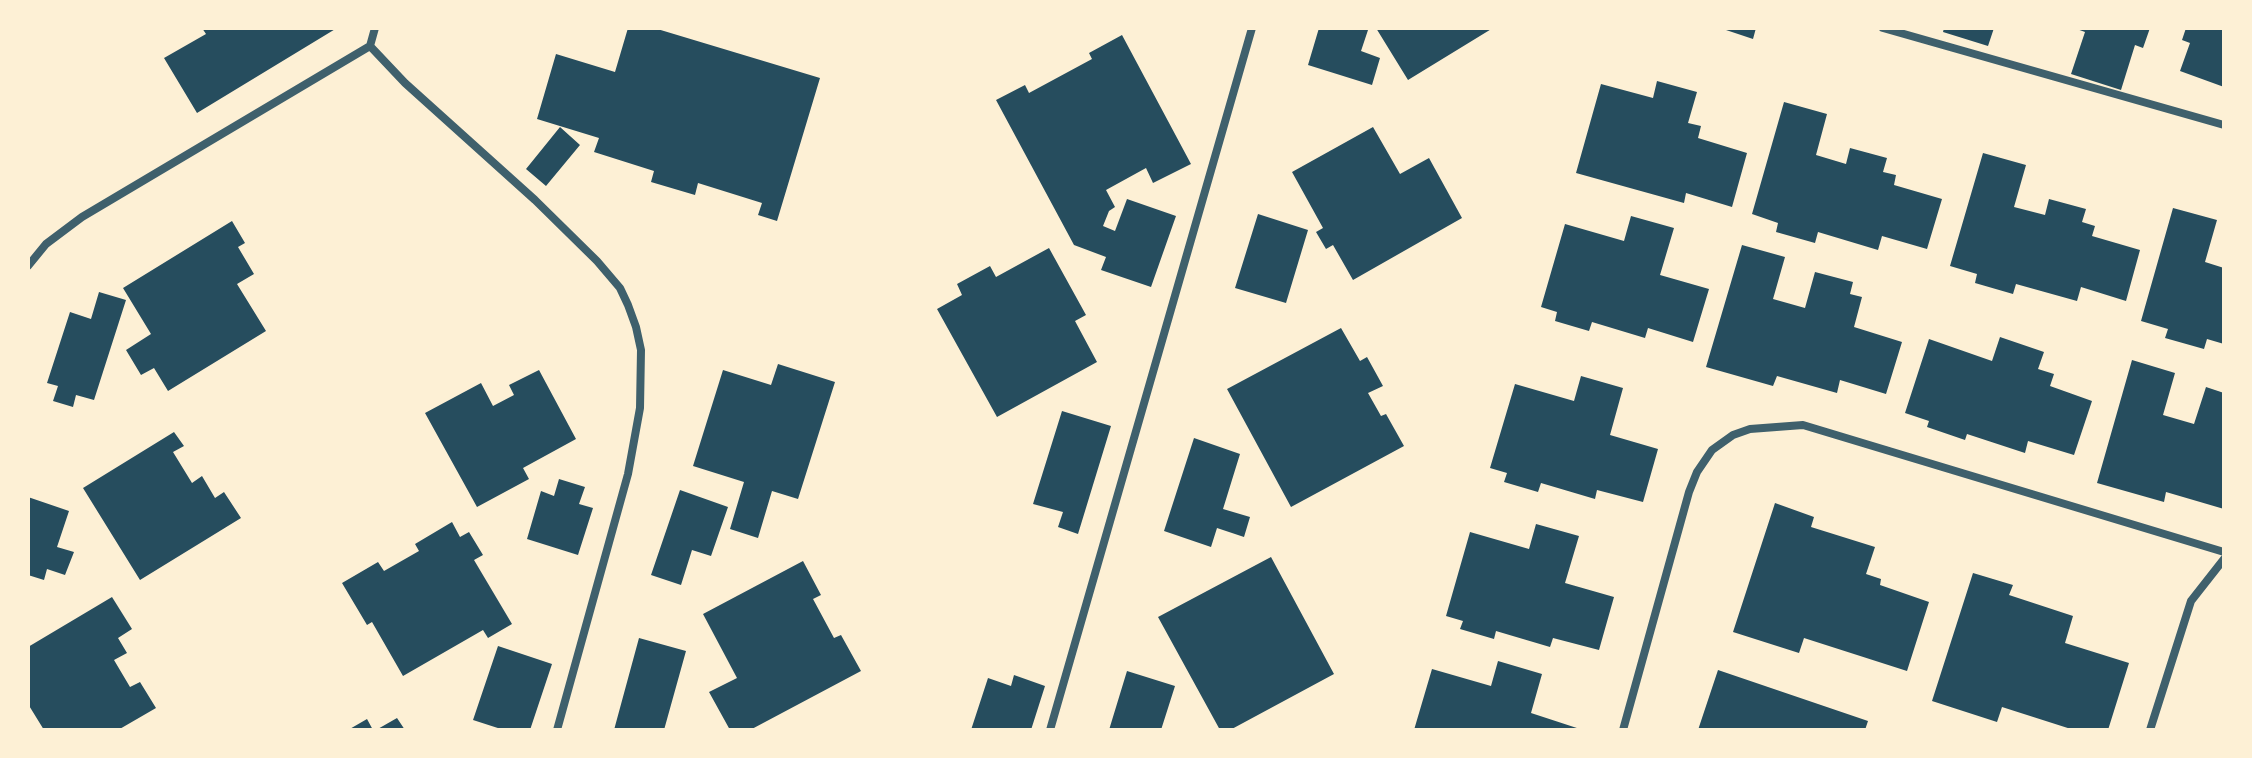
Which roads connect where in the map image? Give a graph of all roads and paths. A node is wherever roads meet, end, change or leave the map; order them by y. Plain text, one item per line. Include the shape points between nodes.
1 (375, 28) edge
2 (1252, 28) edge
3 (1883, 28) edge
4 (370, 46) junction
5 (2224, 125) edge
6 (28, 266) edge
7 (2224, 552) edge
8 (2224, 559) edge
9 (557, 730) edge
10 (1050, 730) edge
11 (1623, 730) edge
12 (2150, 730) edge

1 - 4 street
2 - 10 street
3 - 5 street
4 - 6 street via 82,217 46,244
4 - 9 street via 597,261 620,288 636,327 642,373 628,474
7 - 11 street via 1803,425 1750,429 1712,450 1697,472
8 - 12 street via 2191,601

